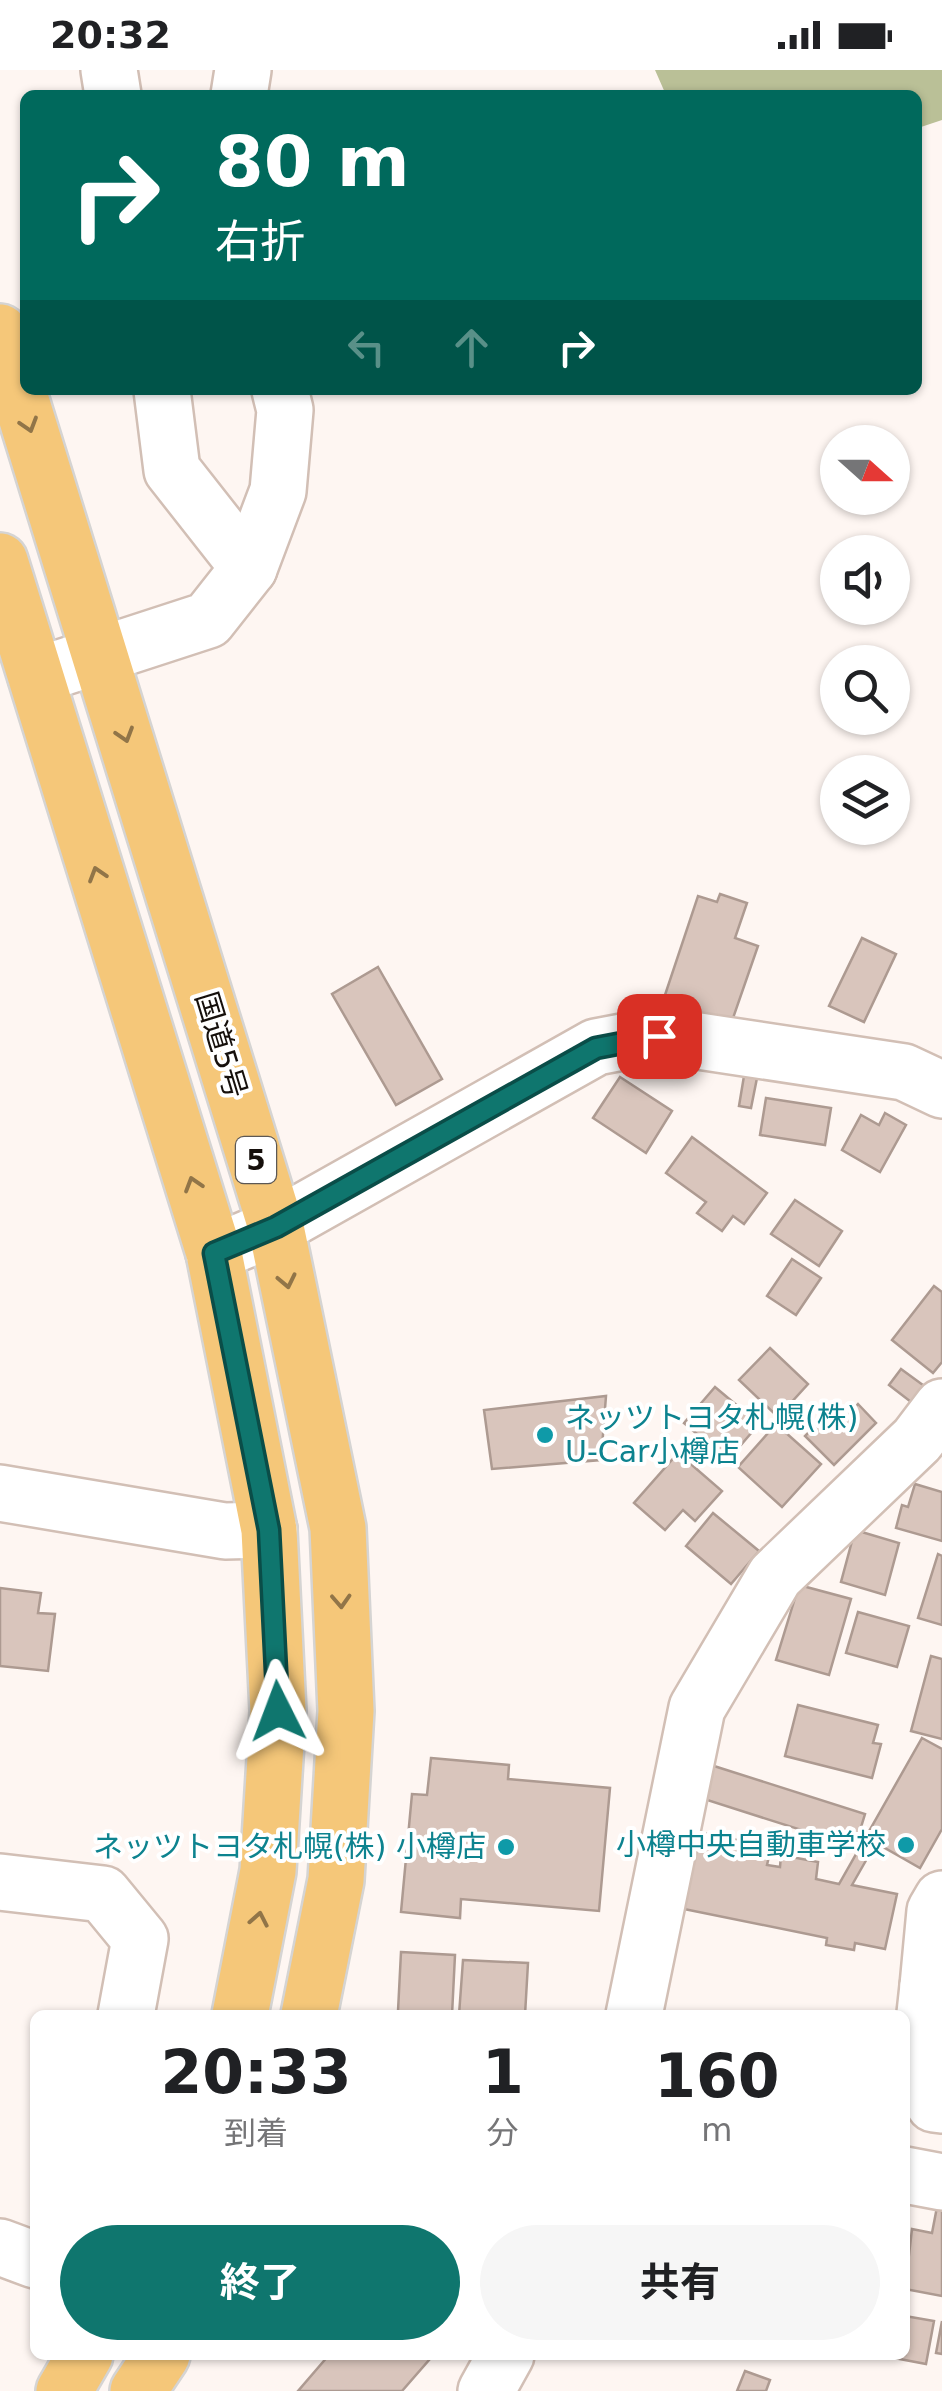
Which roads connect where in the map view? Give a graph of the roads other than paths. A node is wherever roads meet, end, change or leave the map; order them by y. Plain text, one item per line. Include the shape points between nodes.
1 (0, 332) edge
2 (163, 395) edge
3 (281, 395) edge
4 (0, 562) edge
5 (248, 568) junction
6 (101, 656) junction
7 (36, 676) junction
8 (942, 1090) edge
9 (276, 1227) junction
10 (214, 1253) junction
11 (942, 1406) edge
12 (0, 1493) edge
13 (269, 1530) junction
14 (0, 1882) edge
15 (942, 1899) edge
16 (922, 1995) edge
17 (127, 2010) edge
18 (241, 2010) edge
19 (310, 2010) edge
20 (635, 2010) edge
21 (927, 2103) edge
22 (910, 2175) edge
23 (942, 2182) edge
24 (0, 2247) edge
25 (30, 2258) edge
26 (82, 2360) edge
27 (159, 2360) edge
28 (503, 2360) edge
29 (64, 2391) edge
30 (138, 2391) edge
31 (486, 2391) edge

1 -> 6 highway, 国道5号 / 5
2 - 5 street via 172,470
3 - 5 street via 278,492
4 - 7 highway, 5
5 - 6 street via 208,620
6 - 7 street
6 -> 9 highway, 国道5号 / 5
10 -> 7 highway, 5
8 - 9 street via 904,1072 659,1036 596,1048
9 - 10 street
9 -> 19 highway, 国道5号 / 5 via 338,1528 346,1711 336,1880
10 - 13 highway, 5
11 - 20 street via 917,1440 775,1576 697,1708
12 - 13 street via 224,1532
18 -> 13 highway, 5 via 268,1871 277,1728
14 - 17 street via 103,1894 140,1938
15 - 16 street
16 - 21 street via 918,2077
22 - 23 street
24 - 25 street
26 - 29 highway
27 - 30 highway
28 - 31 street

